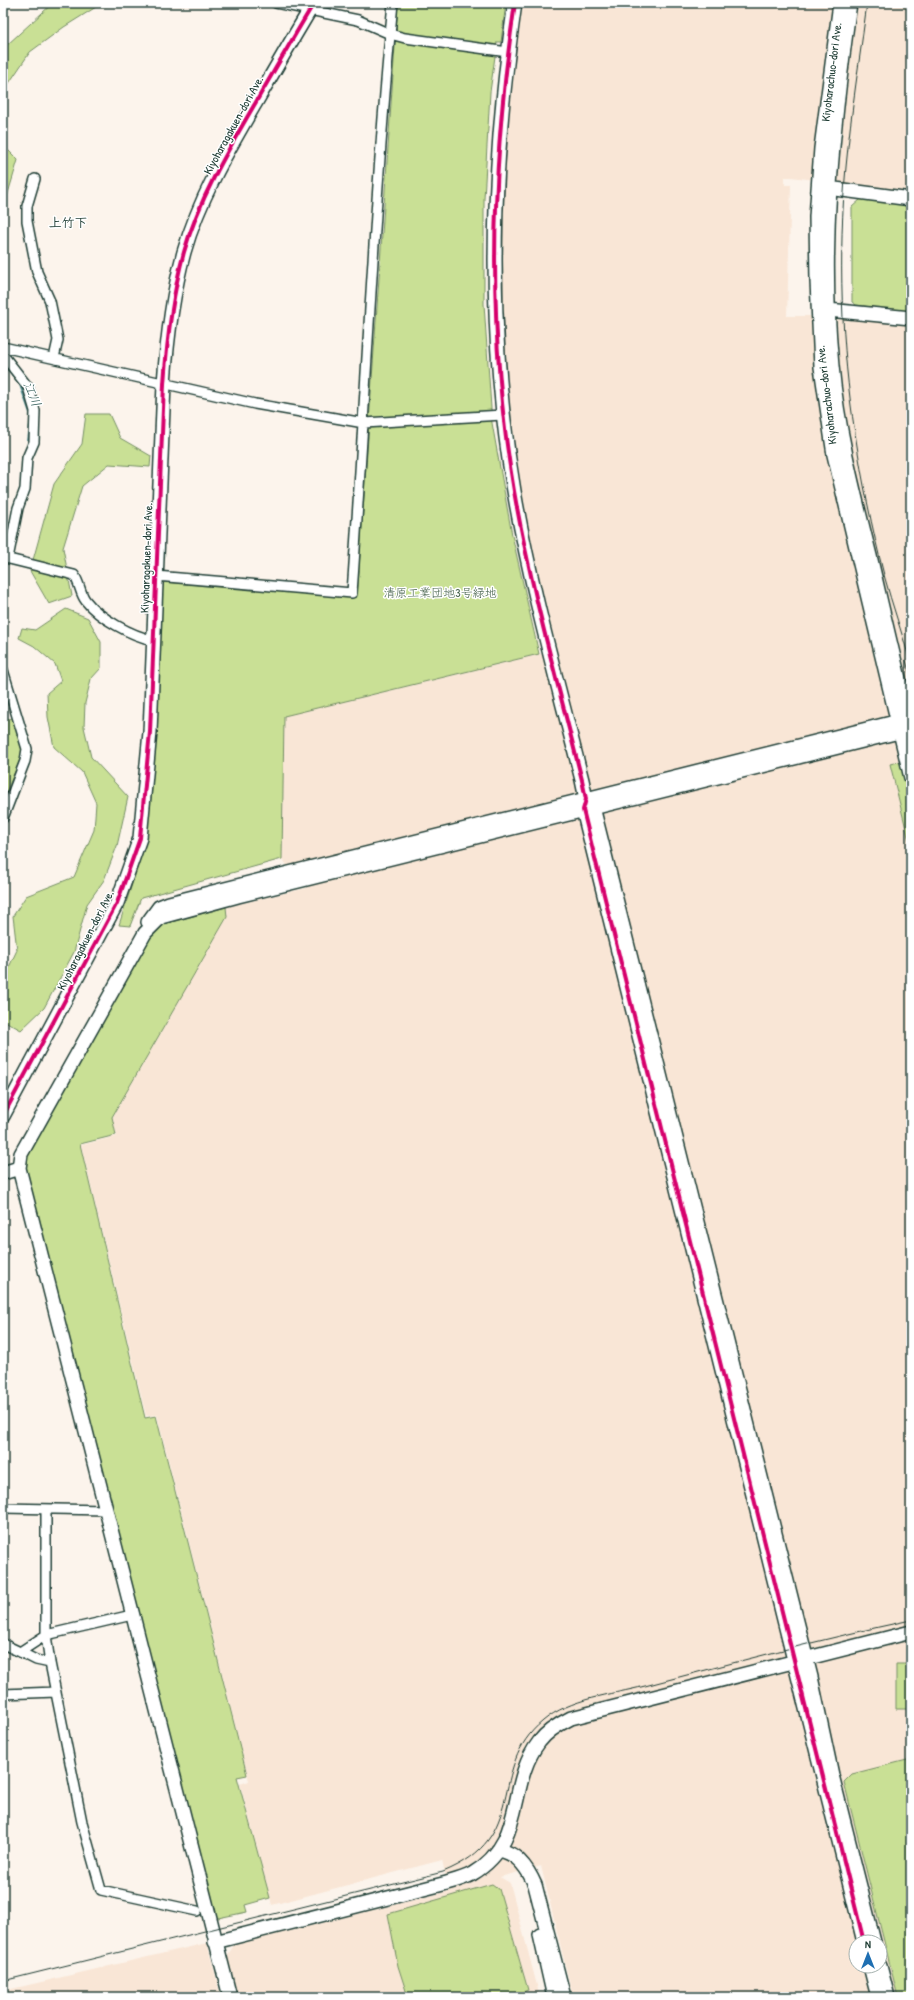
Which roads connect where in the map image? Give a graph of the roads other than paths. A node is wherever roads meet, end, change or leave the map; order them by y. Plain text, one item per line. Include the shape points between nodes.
1 (276, 3) edge
2 (393, 3) edge
3 (515, 3) edge
4 (840, 3) edge
5 (850, 3) edge
6 (312, 6) edge
7 (390, 34) junction
8 (508, 52) junction
9 (35, 179) dead end
10 (823, 188) junction
11 (911, 199) edge
12 (828, 310) junction
13 (911, 318) edge
14 (3, 347) edge
15 (3, 355) edge
16 (54, 358) junction
17 (164, 384) junction
18 (503, 415) junction
19 (364, 423) junction
20 (4, 558) edge
21 (156, 576) junction
22 (153, 640) junction
23 (3, 670) edge
24 (906, 724) edge
25 (911, 778) edge
26 (587, 806) junction
27 (3, 818) edge
28 (3, 1116) edge
29 (19, 1168) junction
30 (3, 1173) edge
31 (3, 1508) edge
32 (46, 1509) junction
33 (106, 1510) junction
34 (132, 1615) junction
35 (911, 1632) edge
36 (46, 1635) junction
37 (3, 1644) edge
38 (20, 1652) junction
39 (800, 1660) junction
40 (50, 1663) junction
41 (56, 1692) junction
42 (3, 1694) edge
43 (498, 1850) junction
44 (197, 1911) dead end
45 (862, 1934) edge
46 (872, 1934) edge
47 (215, 1942) junction
48 (872, 1974) edge
49 (882, 1974) edge
50 (230, 1997) edge
51 (554, 1997) edge
52 (564, 1997) edge
53 (878, 1997) edge
54 (888, 1997) edge

1 - 6 street
2 - 7 street
3 - 8 street
4 - 10 street, Kiyoharachuo-dori Ave. via 830,68
5 - 10 street, Kiyoharachuo-dori Ave.
6 - 7 street via 358,20
6 - 17 street, Kiyoharagakuen-dori Ave. via 224,157 199,210 184,251 174,290
7 - 8 street
7 - 19 street via 372,256
8 - 18 street via 498,143 494,220 495,307
9 - 16 street via 28,206 28,221 37,272 50,301 58,340
10 - 11 street
10 - 12 street, Kiyoharachuo-dori Ave.
10 - 24 street, Kiyoharachuo-dori Ave. via 816,217 818,311 822,367 834,455
12 - 13 street
12 - 24 street, Kiyoharachuo-dori Ave. via 843,450
14 - 16 street
15 - 20 street via 28,387 35,411 34,442 27,458 24,489 9,553
16 - 17 street
17 - 19 street via 255,404
17 - 21 street, Kiyoharagakuen-dori Ave.
18 - 19 street
18 - 26 street via 523,541
19 - 21 street via 352,593
20 - 22 street via 74,575 84,600 95,611 139,638
21 - 22 street, Kiyoharagakuen-dori Ave.
22 - 28 street, Kiyoharagakuen-dori Ave. via 150,732 140,838 117,903
23 - 27 street via 26,749 25,761
24 - 25 street, Kiyoharachuo-dori Ave.
24 - 26 street
26 - 29 street via 162,905 150,918 145,933 21,1154
26 - 39 street
29 - 30 street
29 - 33 street
31 - 32 street
32 - 33 street
32 - 36 street
33 - 34 street
34 - 36 street
34 - 47 street
35 - 39 street
36 - 38 street
36 - 40 street
37 - 38 street
38 - 40 street via 36,1660
39 - 43 street via 584,1714 559,1724 540,1741 528,1760 512,1825
39 - 45 street
39 - 46 street
40 - 41 street
41 - 42 street
41 - 44 street via 82,1822 101,1890
43 - 47 street via 483,1866 461,1879
43 - 51 street via 503,1858 518,1870 528,1887
43 - 52 street via 508,1851 517,1858 535,1885
47 - 50 street
48 - 53 street
49 - 54 street

